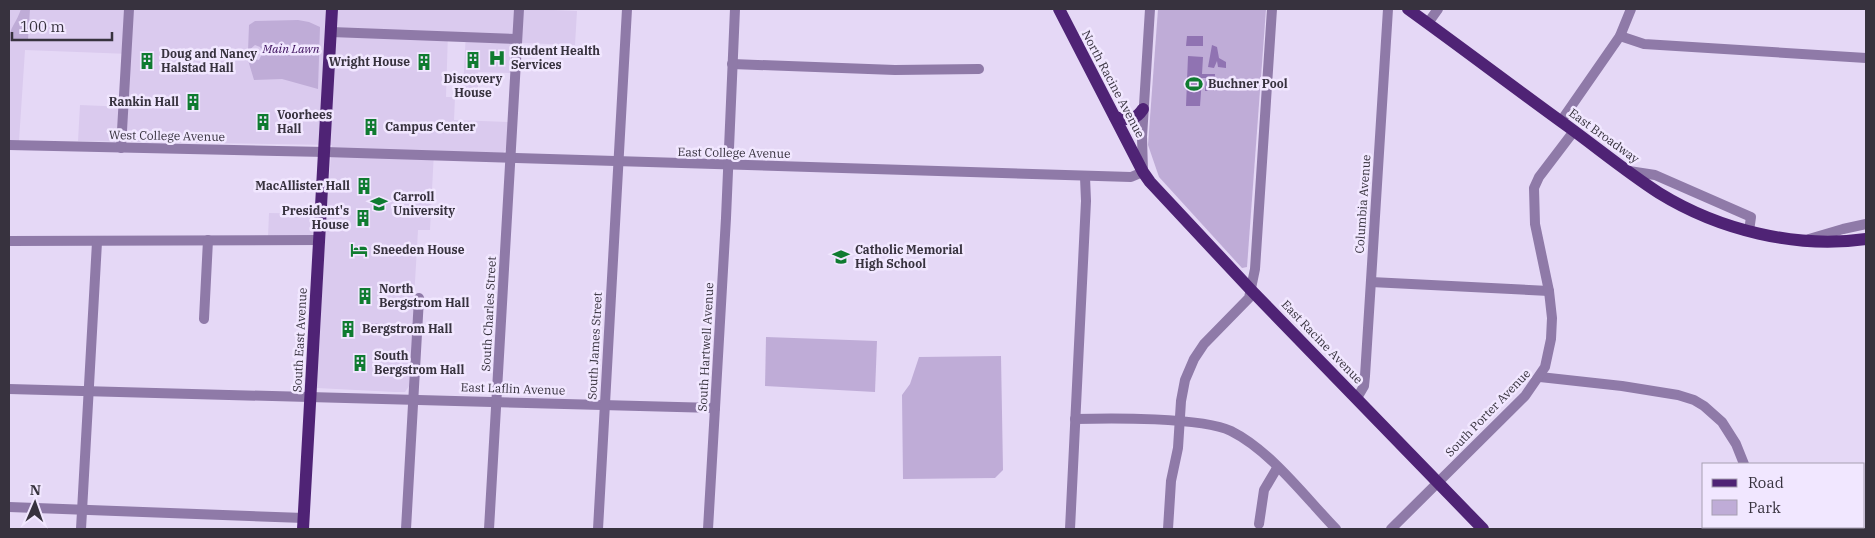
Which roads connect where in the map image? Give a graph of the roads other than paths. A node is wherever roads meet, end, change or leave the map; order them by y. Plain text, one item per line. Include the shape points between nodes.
1 (129, 9) edge
2 (332, 9) edge
3 (519, 9) edge
4 (627, 9) edge
5 (735, 9) edge
6 (1059, 9) edge
7 (1150, 9) edge
8 (1272, 9) edge
9 (1388, 9) edge
10 (1408, 9) edge
11 (1438, 9) edge
12 (1631, 9) edge
13 (1428, 23) junction
14 (331, 32) junction
15 (1620, 36) junction
16 (518, 39) junction
17 (1866, 58) edge
18 (732, 64) junction
19 (979, 69) dead end
20 (1144, 109) junction
21 (1115, 117) junction
22 (1561, 122) junction
23 (1574, 131) junction
24 (9, 145) edge
25 (122, 148) junction
26 (324, 152) junction
27 (511, 159) junction
28 (619, 163) junction
29 (727, 166) junction
30 (1143, 172) junction
31 (1629, 172) junction
32 (1085, 177) junction
33 (1866, 224) edge
34 (1749, 231) junction
35 (1866, 239) edge
36 (9, 240) edge
37 (208, 240) junction
38 (320, 240) junction
39 (1806, 240) junction
40 (97, 242) junction
41 (1371, 282) junction
42 (1251, 290) junction
43 (1549, 291) junction
44 (420, 298) dead end
45 (204, 319) dead end
46 (1540, 377) junction
47 (9, 389) edge
48 (89, 390) junction
49 (311, 395) junction
50 (414, 398) junction
51 (1357, 398) junction
52 (496, 401) junction
53 (605, 405) junction
54 (715, 408) junction
55 (1075, 419) junction
56 (1180, 422) junction
57 (1744, 463) edge
58 (1277, 468) junction
59 (1438, 483) junction
60 (9, 507) edge
61 (82, 509) junction
62 (304, 523) edge
63 (1259, 524) dead end
64 (81, 529) edge
65 (406, 529) edge
66 (489, 529) edge
67 (598, 529) edge
68 (708, 529) edge
69 (1070, 529) edge
70 (1168, 529) edge
71 (1336, 529) edge
72 (1391, 529) edge
73 (1483, 529) edge

1 - 25 street
2 - 14 main road, South East Avenue
3 - 16 street, South Charles Street
4 - 28 street, South James Street
5 - 18 street, South Hartwell Avenue
6 - 21 main road, North Racine Avenue
7 - 20 street
8 - 42 street
9 - 41 street, Columbia Avenue
10 - 13 main road, East Broadway
11 - 13 street
12 - 15 street
13 - 22 main road, East Broadway
14 - 16 street
14 - 26 main road, South East Avenue
15 - 17 street via 1644,44
15 - 22 street
16 - 27 street, South Charles Street
18 - 19 street via 895,70
18 - 29 street, South Hartwell Avenue
20 - 21 main road via 1134,119
20 - 30 street
21 - 30 main road, North Racine Avenue
22 - 23 main road, East Broadway
23 - 31 main road, East Broadway
23 - 43 street, South Porter Avenue via 1534,188 1535,224
24 - 25 street, West College Avenue
25 - 26 street, West College Avenue
26 - 27 street, East College Avenue
26 - 38 main road, South East Avenue
27 - 28 street, East College Avenue
27 - 52 street, South Charles Street
28 - 29 street, East College Avenue
28 - 53 street, South James Street
29 - 32 street, East College Avenue
29 - 54 street, South Hartwell Avenue
30 - 32 street, East College Avenue via 1131,177
30 - 42 main road, East Racine Avenue
31 - 34 main road, East Broadway via 1684,207
31 - 34 street via 1651,174 1741,211 1751,217
32 - 55 street
33 - 39 street, East Broadway
34 - 39 main road, East Broadway
35 - 39 main road, East Broadway
36 - 40 street
37 - 38 street
37 - 40 street
37 - 45 street
38 - 49 main road, South East Avenue
40 - 48 street
41 - 43 street
41 - 51 street, Columbia Avenue via 1364,386
42 - 51 main road, East Racine Avenue
42 - 56 street via 1249,298 1204,344 1194,359 1183,390
43 - 46 street, South Porter Avenue via 1552,339
44 - 50 street
46 - 57 street via 1622,386 1694,400 1722,422
46 - 59 street, South Porter Avenue
47 - 48 street, East Laflin Avenue
48 - 49 street, East Laflin Avenue
48 - 61 street
49 - 50 street, East Laflin Avenue
49 - 62 main road, South East Avenue
50 - 52 street, East Laflin Avenue
50 - 65 street
51 - 59 main road, East Racine Avenue
52 - 53 street, East Laflin Avenue
52 - 66 street, South Charles Street
53 - 54 street, East Laflin Avenue
53 - 67 street, South James Street
54 - 68 street, South Hartwell Avenue
55 - 56 street
55 - 69 street
56 - 58 street via 1202,423 1229,430 1253,444
56 - 70 street
58 - 63 street via 1264,490
58 - 71 street
59 - 72 street, South Porter Avenue
59 - 73 main road, East Racine Avenue
60 - 61 street
61 - 62 street
61 - 64 street

